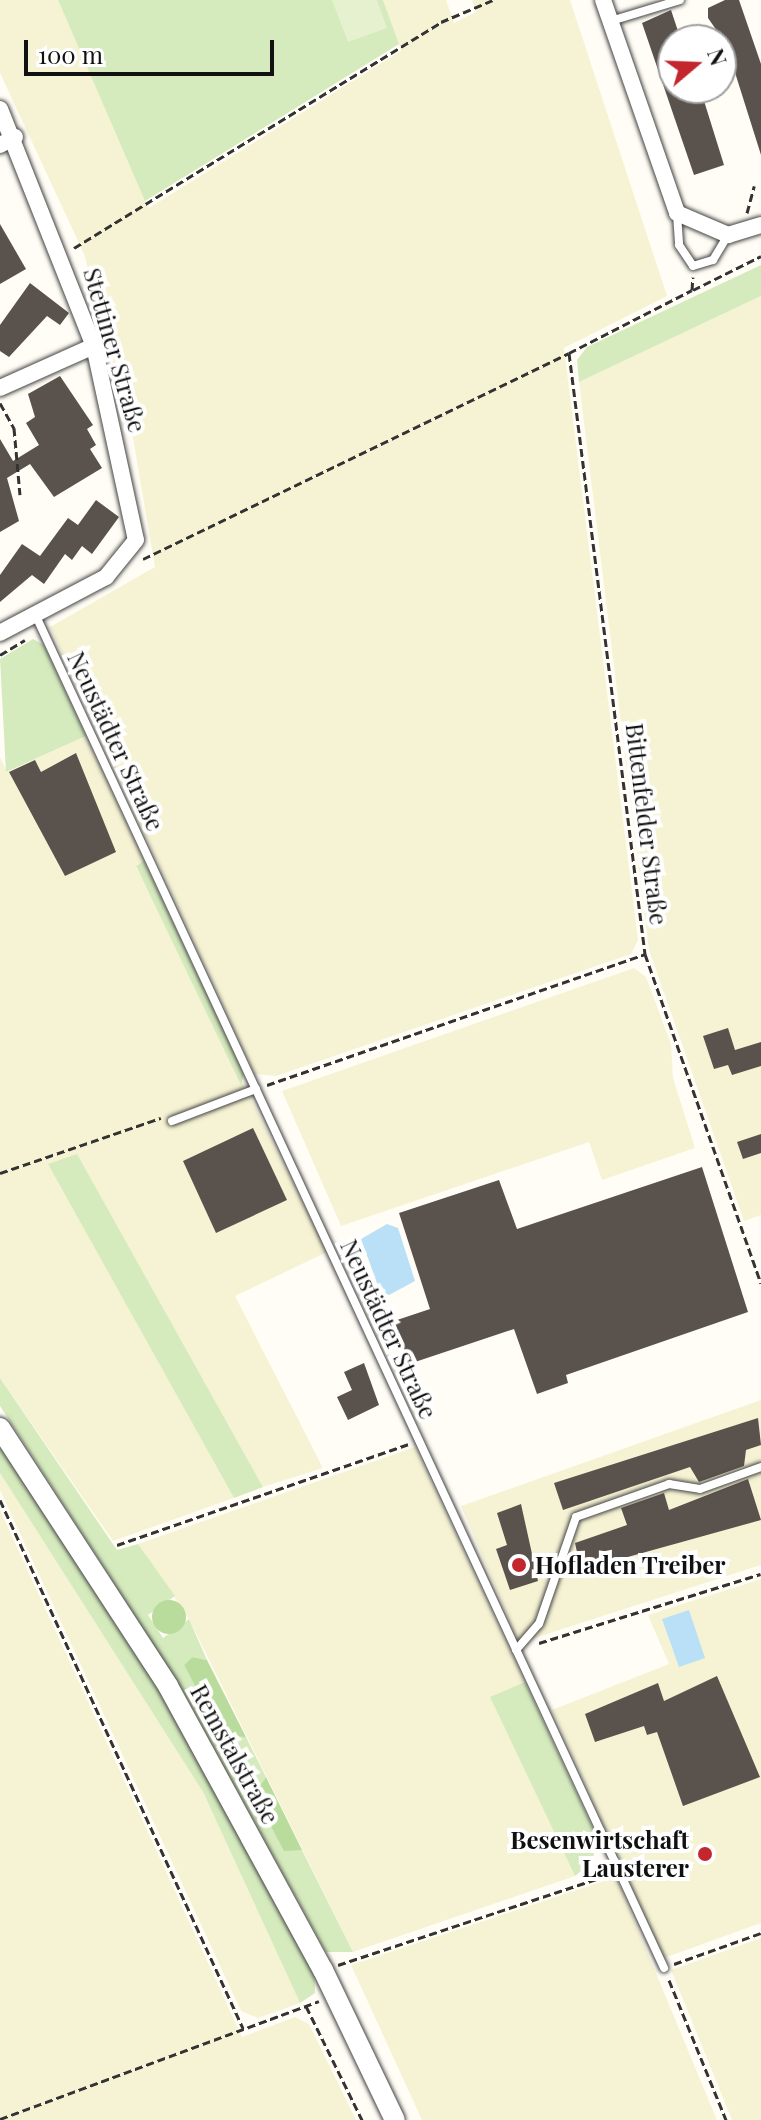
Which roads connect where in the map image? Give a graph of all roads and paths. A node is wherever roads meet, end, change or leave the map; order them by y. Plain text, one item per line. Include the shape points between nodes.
1 (493, 0) edge
2 (603, 0) edge
3 (680, 0) edge
4 (611, 21) junction
5 (0, 109) edge
6 (7, 141) edge
7 (754, 186) dead end
8 (677, 213) junction
9 (756, 227) edge
10 (728, 235) junction
11 (62, 254) junction
12 (761, 256) edge
13 (693, 266) junction
14 (692, 290) junction
15 (94, 346) junction
16 (569, 353) junction
17 (0, 388) edge
18 (0, 403) edge
19 (20, 495) dead end
20 (122, 564) junction
21 (34, 613) junction
22 (42, 630) junction
23 (0, 633) edge
24 (0, 655) edge
25 (645, 954) junction
26 (256, 1089) junction
27 (172, 1121) joint
28 (0, 1173) edge
29 (761, 1283) edge
30 (0, 1428) edge
31 (419, 1440) junction
32 (761, 1467) edge
33 (0, 1500) edge
34 (117, 1545) dead end
35 (761, 1574) edge
36 (516, 1650) junction
37 (620, 1872) junction
38 (761, 1933) edge
39 (664, 1968) junction
40 (323, 1970) junction
41 (243, 2028) junction
42 (0, 2119) edge
43 (362, 2120) edge
44 (395, 2120) edge
45 (726, 2120) edge

1 - 11 path via 441,22
2 - 4 street
3 - 4 lane
4 - 8 street
5 - 6 street, Stettiner Straße
6 - 11 street, Stettiner Straße
7 - 9 path via 746,210
8 - 10 street
8 - 13 lane via 679,245
9 - 10 street
10 - 13 lane via 713,260
11 - 15 street, Stettiner Straße
12 - 14 path
13 - 14 path
14 - 16 path
15 - 17 street
15 - 20 street, Stettiner Straße via 135,523
16 - 20 path via 154,556
16 - 25 path, Bittenfelder Straße
18 - 19 path via 14,428
20 - 21 street
21 - 22 lane, Neustädter Straße
21 - 23 street
22 - 24 path
22 - 26 lane, Neustädter Straße
25 - 26 path
25 - 29 path, Bittenfelder Straße
26 - 27 lane
26 - 31 lane, Neustädter Straße
27 - 28 path via 162,1118
30 - 40 street, Remstalstraße via 168,1686
31 - 34 path
31 - 36 lane, Neustädter Straße
32 - 36 lane via 700,1489 669,1484 576,1517 539,1624
33 - 41 path
35 - 36 path
36 - 37 lane, Neustädter Straße
37 - 39 lane, Neustädter Straße
37 - 40 path
38 - 39 path
39 - 45 path
40 - 44 street, Remstalstraße
41 - 42 path
41 - 43 path via 306,2006

